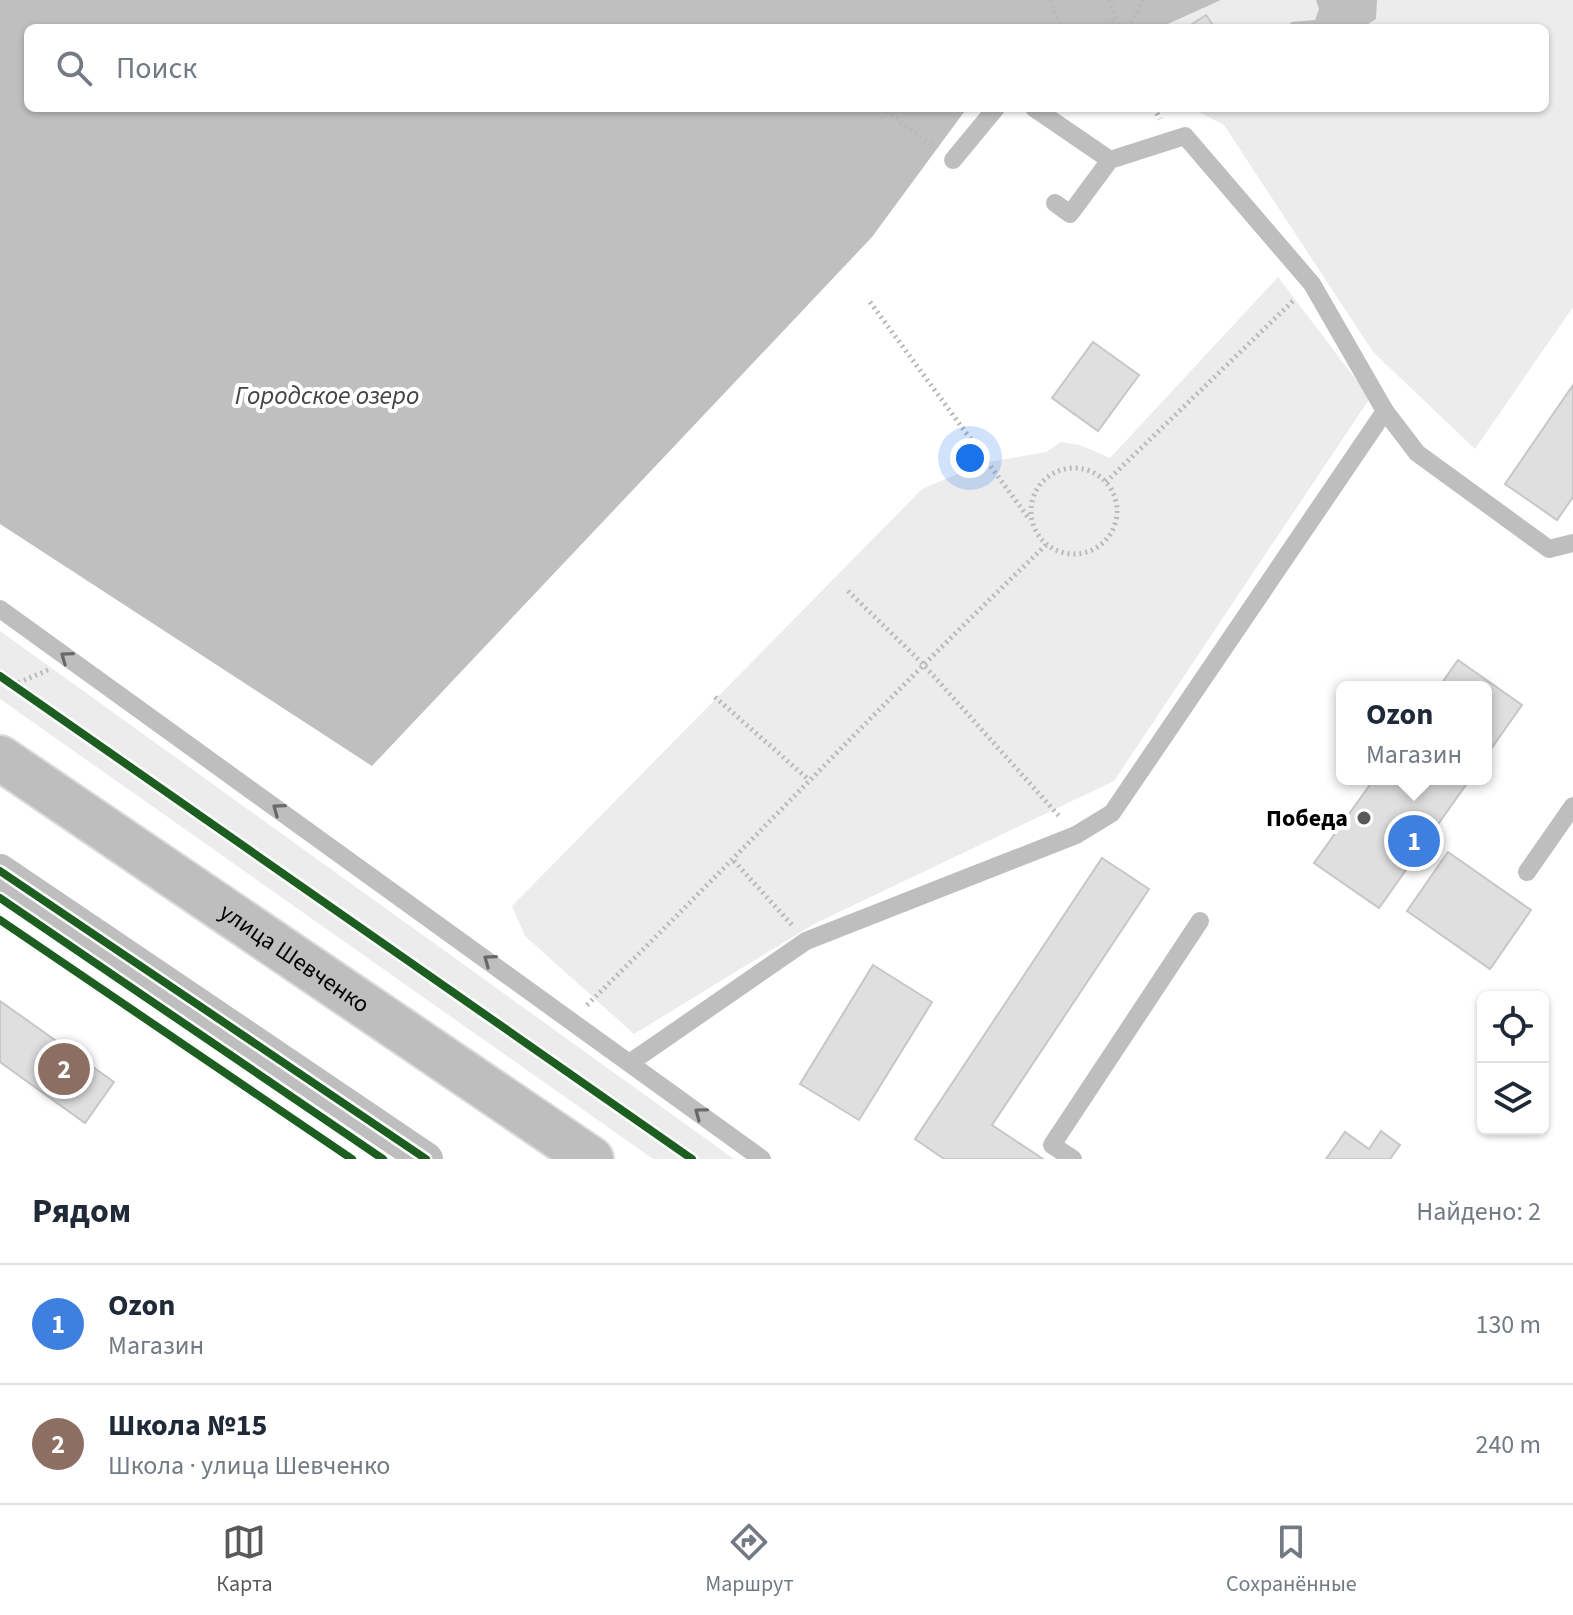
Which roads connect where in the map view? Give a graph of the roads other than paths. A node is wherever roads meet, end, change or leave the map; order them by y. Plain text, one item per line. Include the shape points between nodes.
1 (993, 112) edge
2 (1040, 112) edge
3 (953, 160) road end
4 (1110, 160) junction
5 (1055, 203) dead end
6 (1385, 411) junction
7 (1573, 543) edge
8 (0, 609) edge
9 (0, 758) edge
10 (1573, 806) edge
11 (0, 871) edge
12 (1527, 872) dead end
13 (1200, 921) dead end
14 (631, 1062) junction
15 (426, 1159) edge
16 (591, 1159) edge
17 (762, 1159) edge
18 (1073, 1159) edge

1 - 3 lane
2 - 4 lane
4 - 5 lane via 1070,214
4 - 6 lane via 1185,136 1312,284
6 - 7 lane via 1417,453 1549,549
6 - 14 lane via 1112,813 1076,835 806,941
14 -> 8 lane
9 - 16 main road, улица Шевченко
10 - 12 lane
11 - 15 street
13 - 18 lane via 1052,1145
17 -> 14 lane

